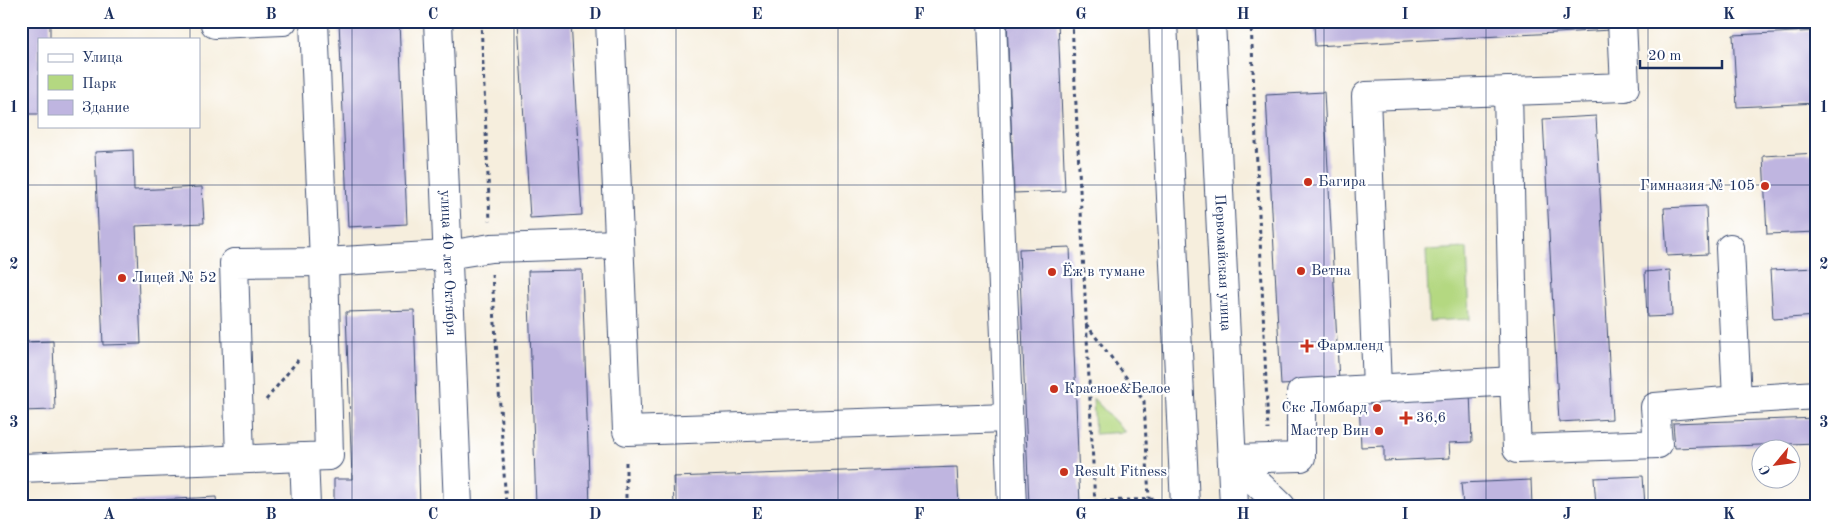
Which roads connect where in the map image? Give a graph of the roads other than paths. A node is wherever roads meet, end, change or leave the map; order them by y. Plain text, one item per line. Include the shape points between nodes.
1 (215, 21) edge
2 (283, 21) edge
3 (314, 21) edge
4 (438, 21) edge
5 (610, 21) edge
6 (992, 21) edge
7 (1163, 21) edge
8 (1211, 21) edge
9 (1622, 21) edge
10 (1508, 91) junction
11 (619, 244) junction
12 (1730, 248) dead end
13 (447, 255) junction
14 (324, 262) junction
15 (1514, 381) junction
16 (1376, 388) junction
17 (1817, 395) edge
18 (1737, 400) junction
19 (1008, 418) junction
20 (240, 447) junction
21 (304, 457) junction
22 (1232, 459) junction
23 (21, 468) edge
24 (306, 506) edge
25 (458, 506) edge
26 (1012, 506) edge
27 (1185, 506) edge
28 (1234, 506) edge
29 (1281, 506) edge

1 - 2 main road via 216,24
3 - 14 main road
4 - 13 main road, улица 40 лет Октября
5 - 11 main road
6 - 19 main road
7 - 27 main road
8 - 22 main road, Первомайская улица
9 - 10 main road via 1625,87
10 - 15 main road
10 - 16 main road via 1366,96
11 - 13 main road via 491,248
11 - 19 main road via 627,431
12 - 18 main road
13 - 14 main road
13 - 25 main road, улица 40 лет Октября
14 - 20 main road via 234,263
14 - 21 main road via 329,456
15 - 16 main road
15 - 18 main road via 1517,449 1658,444 1655,407
16 - 22 main road via 1301,393 1301,457
17 - 18 main road
19 - 26 main road
20 - 21 main road
20 - 23 main road
21 - 24 main road
22 - 28 main road, Первомайская улица
22 - 29 main road

